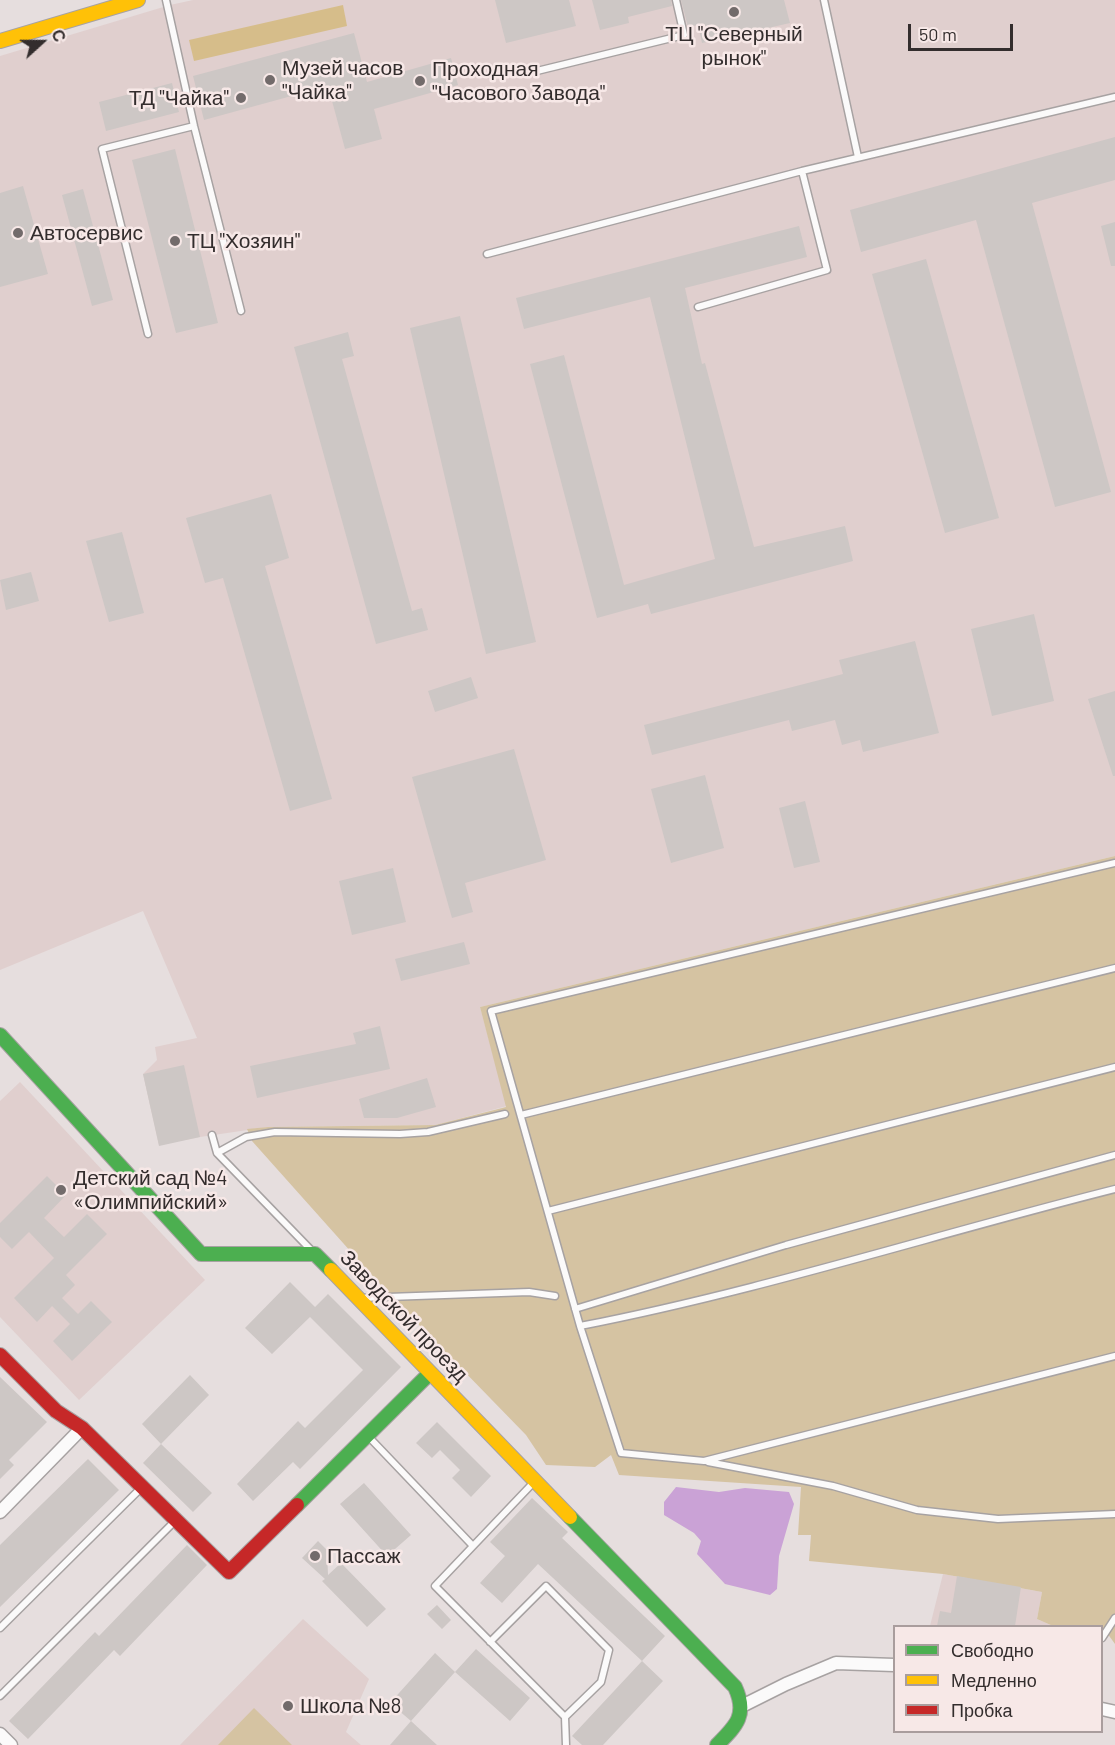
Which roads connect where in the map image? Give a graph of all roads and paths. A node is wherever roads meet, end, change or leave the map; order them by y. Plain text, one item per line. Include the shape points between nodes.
1 (138, 0) edge
2 (166, 0) edge
3 (676, 0) edge
4 (824, 0) edge
5 (0, 41) edge
6 (537, 71) dead end
7 (1115, 97) edge
8 (194, 126) junction
9 (858, 157) junction
10 (802, 171) junction
11 (488, 254) dead end
12 (698, 306) dead end
13 (241, 311) dead end
14 (148, 334) dead end
15 (1115, 864) edge
16 (1115, 968) edge
17 (0, 1035) edge
18 (1115, 1067) edge
19 (505, 1114) dead end
20 (521, 1115) junction
21 (212, 1135) dead end
22 (217, 1153) junction
23 (1115, 1155) edge
24 (1115, 1189) edge
25 (548, 1211) junction
26 (315, 1254) junction
27 (555, 1296) dead end
28 (357, 1298) junction
29 (575, 1309) junction
30 (580, 1326) junction
31 (0, 1355) edge
32 (1115, 1356) edge
33 (429, 1373) junction
34 (82, 1428) junction
35 (367, 1435) junction
36 (704, 1461) junction
37 (535, 1482) junction
38 (141, 1488) junction
39 (0, 1512) edge
40 (1115, 1514) edge
41 (176, 1521) junction
42 (474, 1546) junction
43 (1115, 1618) edge
44 (1112, 1627) edge
45 (0, 1628) edge
46 (490, 1642) junction
47 (893, 1665) edge
48 (0, 1696) edge
49 (742, 1707) junction
50 (565, 1717) junction
51 (0, 1734) edge
52 (11, 1745) edge
53 (566, 1745) edge
54 (717, 1745) edge

1 - 5 street
2 - 8 lane
3 - 6 lane via 684,35
4 - 9 lane
7 - 9 lane
8 - 13 lane
8 - 14 lane via 102,149
9 - 10 lane
10 - 11 lane
10 - 12 lane via 827,270
15 - 20 lane via 491,1011
16 - 20 lane
17 - 26 street, Заводской проезд via 201,1254
18 - 25 lane
19 - 22 lane via 428,1132 275,1132 246,1137
20 - 25 lane
21 - 22 lane
22 - 26 lane
23 - 29 lane via 786,1245
24 - 30 lane via 663,1310
25 - 29 lane
26 - 28 street, Заводской проезд
27 - 28 lane via 529,1292
28 - 33 street, Заводской проезд
29 - 30 lane
30 - 36 lane via 621,1454
31 - 34 street via 56,1411
32 - 36 lane
33 - 35 street
33 - 37 street, Заводской проезд
34 - 38 street
34 - 39 street
35 - 41 street via 228,1572
35 - 42 lane
36 - 40 lane via 833,1486 916,1510 998,1519
37 - 42 lane
37 - 49 street, Заводской проезд via 731,1683 741,1697
38 - 41 street
38 - 45 lane
41 - 48 lane
42 - 46 lane via 435,1586
43 - 44 lane
46 - 50 lane
46 - 50 lane via 546,1586 609,1650 601,1682
47 - 49 street via 836,1663
49 - 54 street via 737,1723
50 - 53 lane
51 - 52 street

